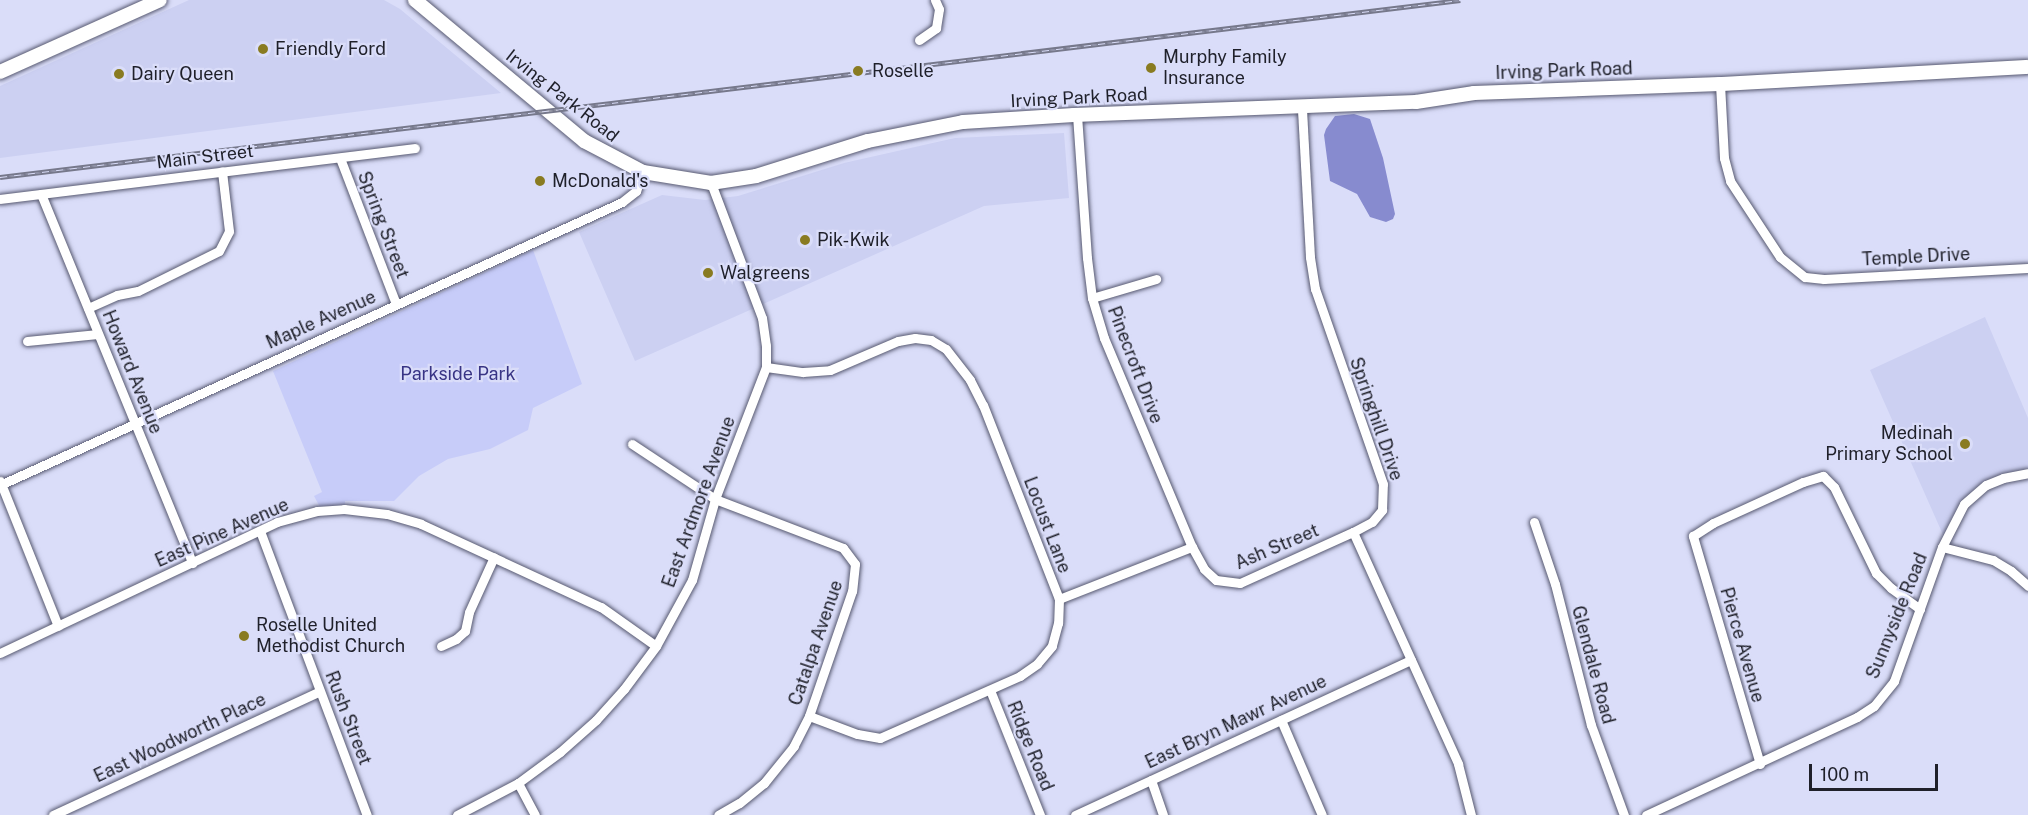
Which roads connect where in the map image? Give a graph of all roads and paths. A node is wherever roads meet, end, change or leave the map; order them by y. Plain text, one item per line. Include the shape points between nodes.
1 (160, 0) edge
2 (415, 0) edge
3 (935, 0) edge
4 (919, 40) dead end
5 (2028, 67) edge
6 (0, 72) edge
7 (1720, 84) junction
8 (1302, 106) junction
9 (1077, 115) junction
10 (415, 148) dead end
11 (340, 158) junction
12 (222, 171) junction
13 (643, 172) junction
14 (711, 183) junction
15 (41, 194) junction
16 (0, 199) edge
17 (2028, 268) edge
18 (1155, 279) dead end
19 (1092, 298) junction
20 (396, 304) junction
21 (88, 308) junction
22 (98, 334) junction
23 (27, 341) dead end
24 (766, 367) junction
25 (135, 422) junction
26 (632, 444) dead end
27 (2028, 473) edge
28 (0, 483) edge
29 (715, 500) junction
30 (1534, 522) dead end
31 (260, 531) junction
32 (1353, 532) junction
33 (1192, 547) junction
34 (1942, 547) junction
35 (494, 557) junction
36 (192, 564) junction
37 (2028, 586) edge
38 (1059, 599) junction
39 (1920, 609) junction
40 (58, 626) junction
41 (441, 646) dead end
42 (656, 646) junction
43 (0, 653) edge
44 (1411, 660) junction
45 (990, 690) junction
46 (320, 691) junction
47 (809, 716) junction
48 (1281, 720) junction
49 (1760, 764) junction
50 (1151, 780) junction
51 (518, 783) junction
52 (53, 815) edge
53 (367, 815) edge
54 (457, 815) edge
55 (536, 815) edge
56 (717, 815) edge
57 (1040, 815) edge
58 (1076, 815) edge
59 (1163, 815) edge
60 (1322, 815) edge
61 (1470, 815) edge
62 (1624, 815) edge
63 (1646, 815) edge

1 - 6 main road
2 - 13 main road, Irving Park Road via 584,141
3 - 4 street via 939,9 936,28
5 - 7 main road, Irving Park Road
7 - 8 main road, Irving Park Road via 1474,93 1416,102
7 - 17 street, Temple Drive via 1724,158 1730,181 1780,257 1805,277
8 - 9 main road, Irving Park Road
8 - 32 street, Springhill Drive via 1315,289 1384,491 1382,510 1372,522
9 - 14 main road, Irving Park Road via 963,122 912,130 756,176
9 - 19 street, Pinecroft Drive
10 - 11 street, Main Street
11 - 12 street, Main Street
11 - 20 street, Spring Street
12 - 15 street, Main Street
12 - 21 street via 228,231 219,251 138,291
13 - 14 main road, Irving Park Road
13 - 20 street, Maple Avenue via 636,191 622,202
14 - 24 street, East Ardmore Avenue via 762,318
15 - 16 street, Main Street
15 - 21 street, Howard Avenue
18 - 19 street
19 - 33 street, Pinecroft Drive via 1113,362
20 - 25 street, Maple Avenue
21 - 22 street, Howard Avenue
22 - 23 street
22 - 25 street, Howard Avenue
24 - 29 street, East Ardmore Avenue
24 - 38 street, Locust Lane via 803,372 830,370 898,341 915,338 931,340 946,349 983,405
25 - 28 street, Maple Avenue
25 - 36 street, Howard Avenue
26 - 29 street, Catalpa Avenue
27 - 34 street, Sunnyside Road via 2003,478 1973,495 1957,514
28 - 40 street
29 - 42 street, East Ardmore Avenue via 692,580
29 - 47 street, Catalpa Avenue via 843,548 855,564 852,591
30 - 62 street, Glendale Road via 1555,584 1591,725
31 - 35 street, East Pine Avenue via 317,511 366,510 421,524
31 - 36 street, East Pine Avenue
31 - 46 street, Rush Street
32 - 33 street, Ash Street via 1240,583 1216,579 1204,569
32 - 44 street
33 - 38 street
34 - 37 street via 1993,560
34 - 39 street, Sunnyside Road
35 - 41 street via 465,631
35 - 42 street, East Pine Avenue via 601,607
36 - 40 street, East Pine Avenue
38 - 45 street, Locust Lane via 1052,646 1030,670
39 - 49 street, Sunnyside Road via 1894,681 1874,706
39 - 49 street, Pierce Avenue via 1876,573 1834,487 1823,476 1723,518 1693,536
40 - 43 street, East Pine Avenue
42 - 51 street, East Ardmore Avenue via 596,720
44 - 48 street, East Bryn Mawr Avenue
44 - 61 street via 1458,764
45 - 47 street, Locust Lane via 880,738
45 - 57 street, Ridge Road
46 - 52 street, East Woodworth Place
46 - 53 street, Rush Street
47 - 56 street, Catalpa Avenue via 775,772 757,790
48 - 50 street, East Bryn Mawr Avenue
48 - 60 street
49 - 63 street, Sunnyside Road
50 - 58 street, East Bryn Mawr Avenue
50 - 59 street
51 - 54 street, East Ardmore Avenue
51 - 55 street

